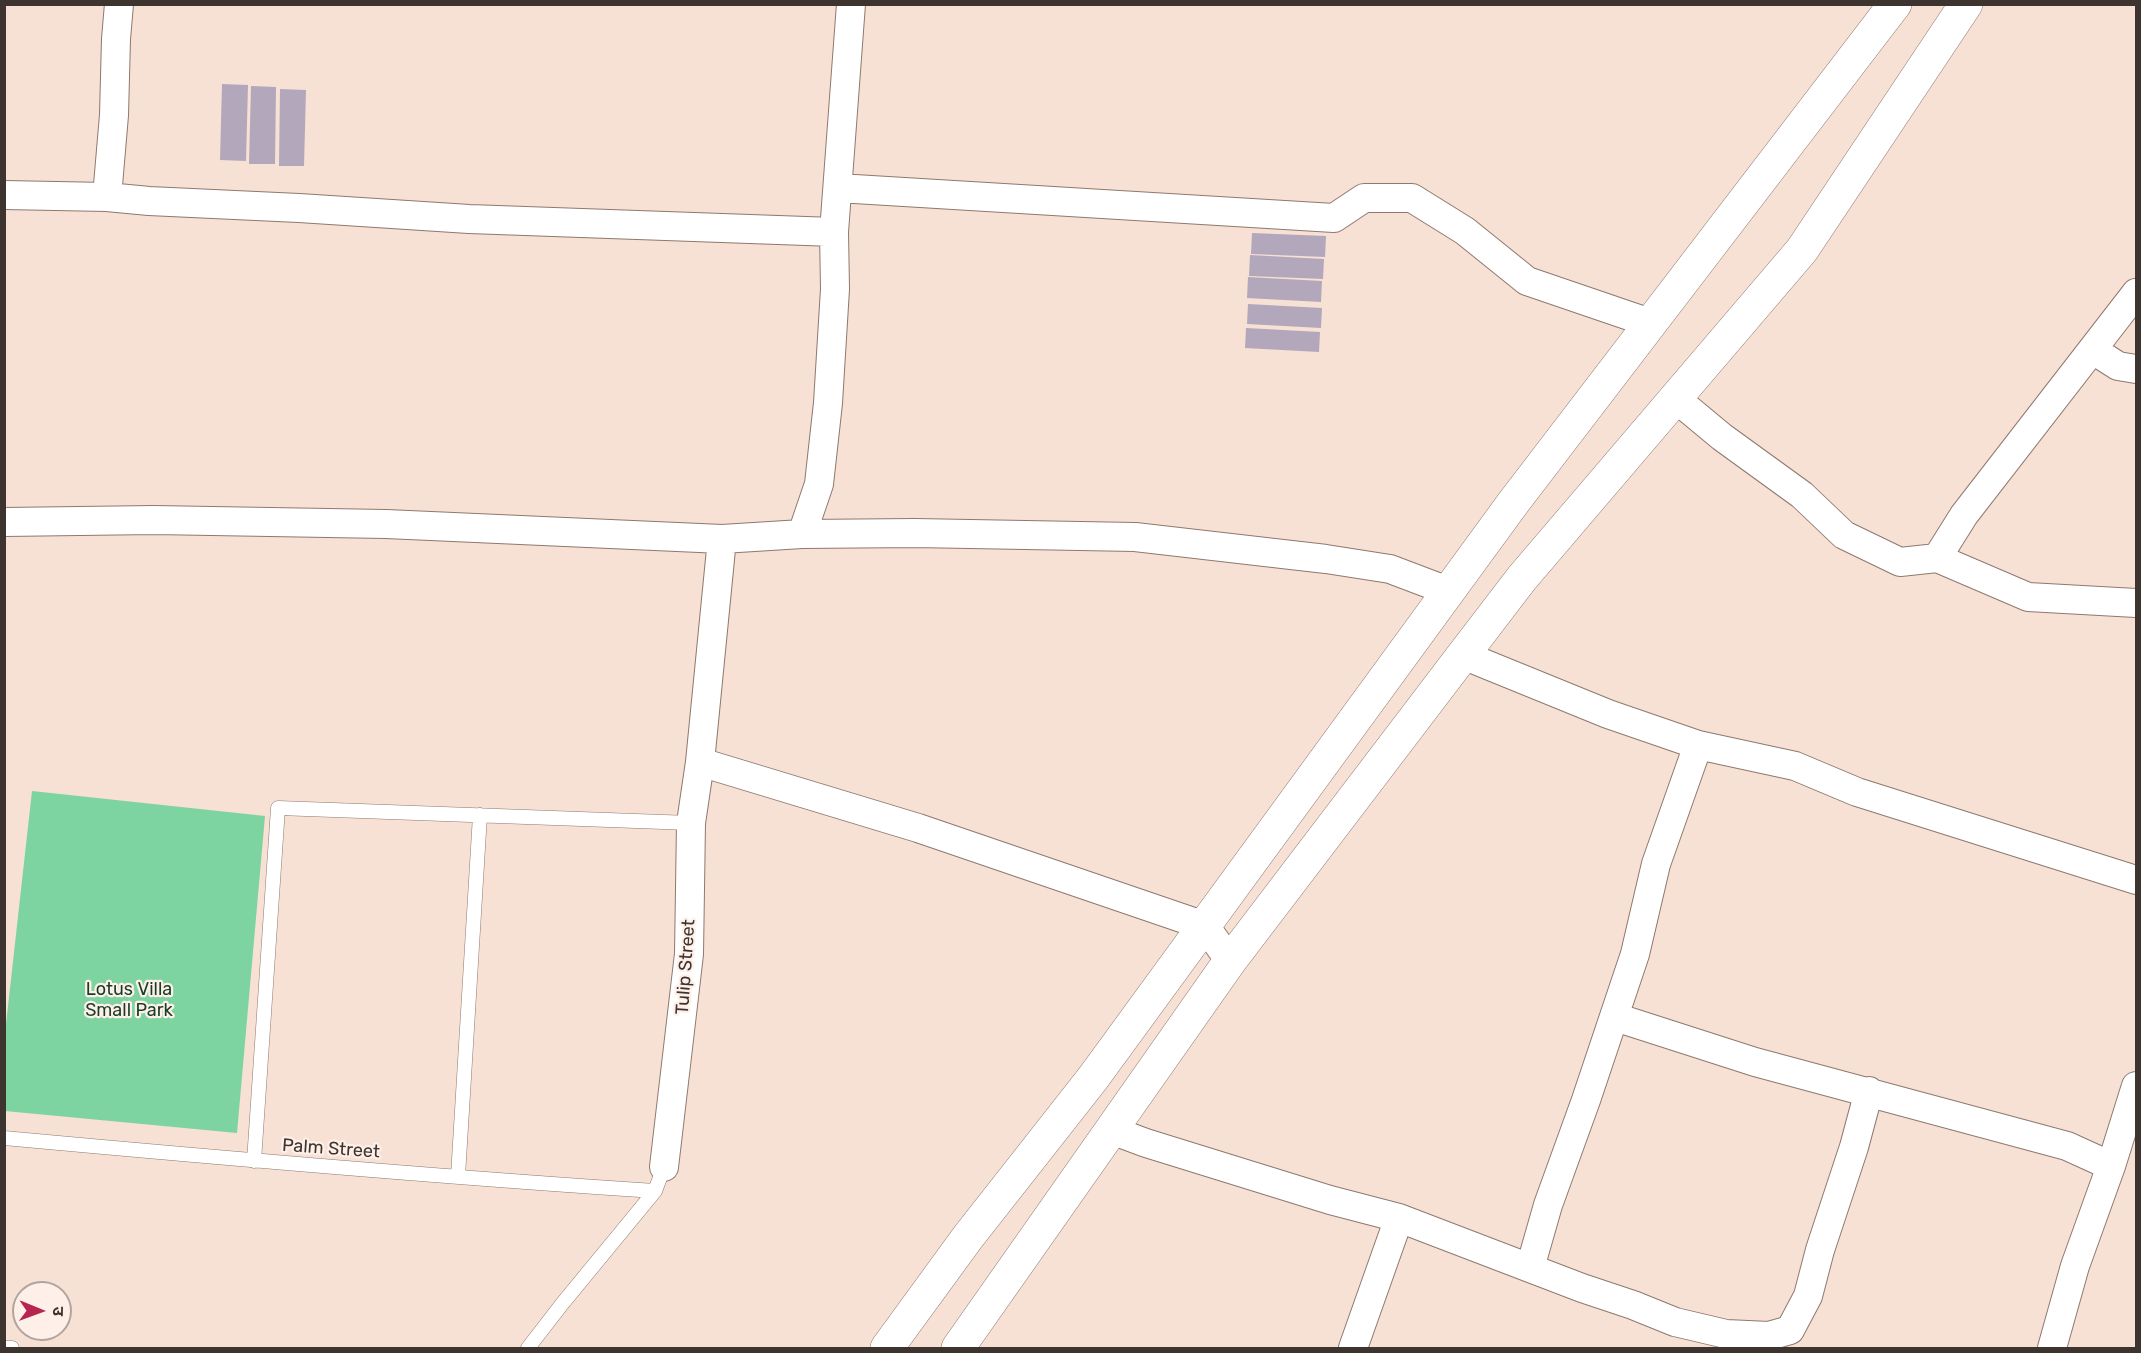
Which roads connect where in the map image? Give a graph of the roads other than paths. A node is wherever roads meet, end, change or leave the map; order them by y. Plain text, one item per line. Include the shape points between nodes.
1 (119, 4) edge
2 (851, 4) edge
3 (1895, 4) edge
4 (1966, 4) edge
5 (838, 188) junction
6 (4, 195) edge
7 (107, 197) junction
8 (834, 232) junction
9 (2136, 293) edge
10 (1650, 323) junction
11 (2093, 350) junction
12 (2136, 369) edge
13 (1675, 398) junction
14 (4, 522) edge
15 (802, 534) junction
16 (722, 539) junction
17 (1937, 558) junction
18 (1448, 591) junction
19 (2136, 603) edge
20 (1463, 655) junction
21 (1698, 745) junction
22 (700, 762) junction
23 (480, 815) junction
24 (692, 823) junction
25 (2136, 880) edge
26 (1205, 926) junction
27 (1230, 961) junction
28 (1615, 1017) junction
29 (2136, 1086) edge
30 (1869, 1091) junction
31 (1111, 1130) junction
32 (4, 1138) edge
33 (254, 1161) junction
34 (2111, 1166) junction
35 (459, 1176) junction
36 (660, 1179) junction
37 (1399, 1218) junction
38 (1530, 1268) junction
39 (1790, 1339) edge
40 (4, 1348) edge
41 (12, 1348) edge
42 (528, 1348) edge
43 (887, 1348) edge
44 (958, 1348) edge
45 (1353, 1348) edge
46 (2052, 1348) edge

1 - 7 street
2 - 5 street
3 - 10 street
4 - 13 street via 1802,250
5 - 8 street
5 - 10 street via 1334,218 1364,198 1412,198 1465,231 1527,281
6 - 7 street
7 - 8 street via 470,219
8 - 15 street via 828,403 819,484
9 - 11 street
10 - 18 street
11 - 12 street via 2118,366
11 - 17 street via 1964,515
13 - 17 street via 1802,495 1844,535 1900,562
13 - 20 street via 1522,578
14 - 16 street via 375,524
15 - 16 street
15 - 18 street via 1135,537 1390,569
16 - 22 street, Tulip Street
17 - 19 street via 2028,597
18 - 26 street
20 - 21 street via 1608,714
20 - 27 street
21 - 25 street via 1794,766 1857,792
21 - 28 street via 1656,864 1635,954
22 - 24 street, Tulip Street
22 - 26 street via 918,828
23 - 24 lane
23 - 33 lane via 278,808
23 - 35 lane
24 - 36 street, Tulip Street via 689,954
26 - 27 street
26 - 43 street
27 - 31 street
28 - 30 street via 1755,1062
28 - 38 street via 1548,1205
29 - 34 street
30 - 34 street via 2067,1146
30 - 39 street via 1808,1296
31 - 37 street
31 - 44 street
32 - 33 lane, Palm Street
33 - 35 lane, Palm Street
34 - 46 street via 2075,1266
35 - 36 lane, Palm Street via 519,1182
36 - 42 lane
37 - 38 street
37 - 45 street
38 - 39 street via 1675,1322 1726,1334
40 - 41 lane

